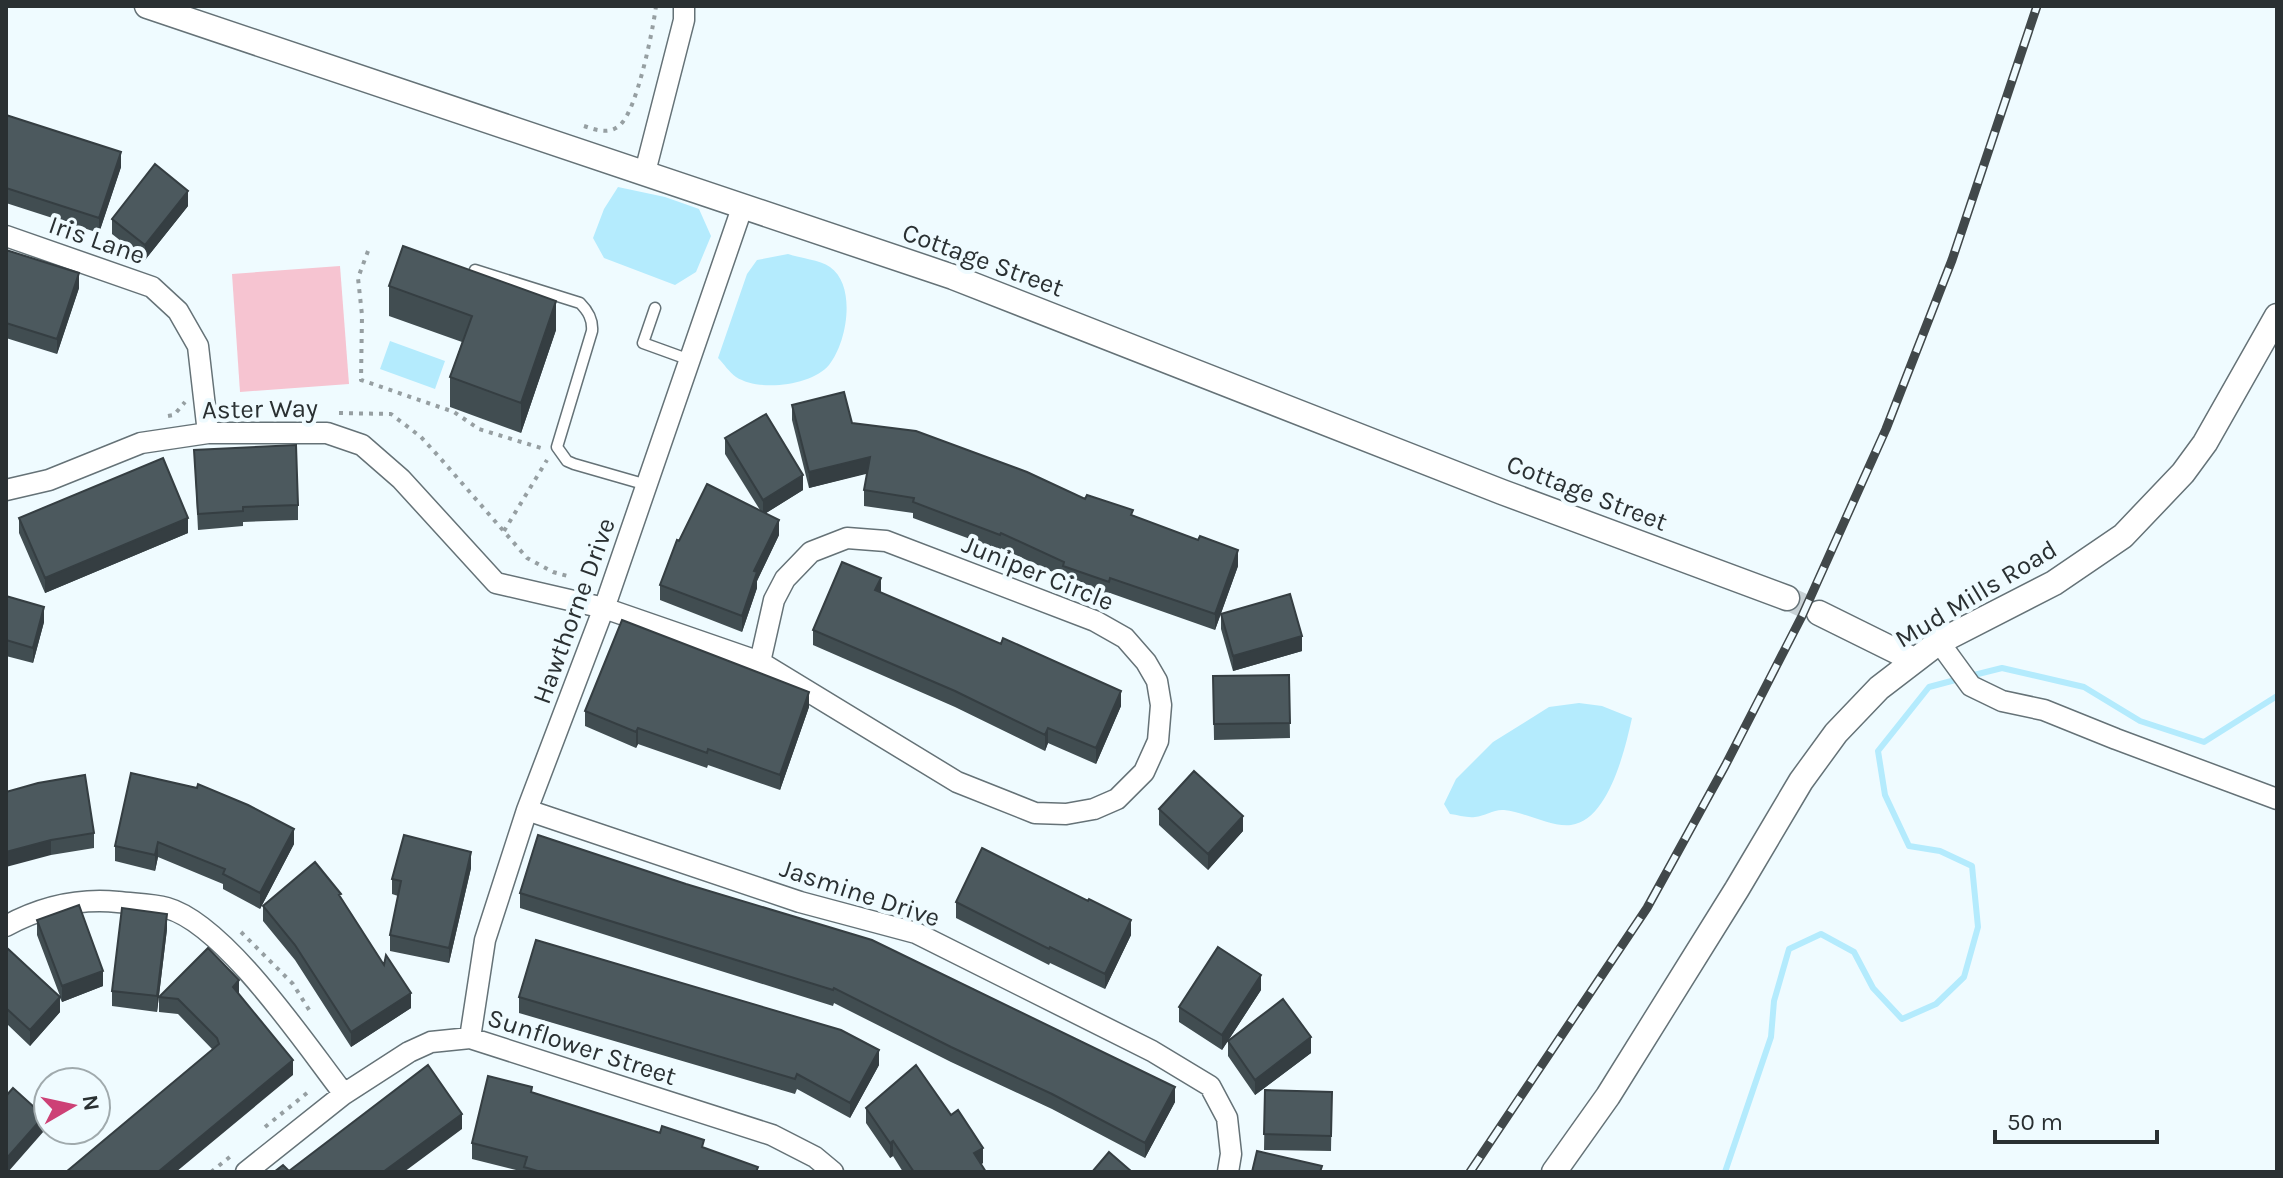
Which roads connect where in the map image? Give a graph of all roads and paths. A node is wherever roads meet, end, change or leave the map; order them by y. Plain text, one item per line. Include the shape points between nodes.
1 (147, 6) edge
2 (656, 6) edge
3 (684, 6) edge
4 (584, 126) dead end
5 (645, 172) junction
6 (743, 205) junction
7 (6, 236) edge
8 (368, 251) dead end
9 (475, 270) edge
10 (655, 308) dead end
11 (2277, 316) edge
12 (690, 360) junction
13 (186, 400) dead end
14 (160, 418) dead end
15 (208, 433) junction
16 (647, 485) junction
17 (6, 490) edge
18 (503, 532) dead end
19 (1787, 598) tunnel mouth
20 (604, 608) junction
21 (1819, 613) tunnel mouth
22 (1939, 642) junction
23 (1914, 660) junction
24 (760, 662) junction
25 (2277, 799) edge
26 (527, 810) junction
27 (6, 926) edge
28 (237, 929) dead end
29 (318, 1024) dead end
30 (470, 1038) junction
31 (344, 1094) junction
32 (246, 1172) edge
33 (833, 1172) edge
34 (1228, 1172) edge
35 (1554, 1172) edge

1 - 5 street, Cottage Street
2 - 4 path via 652,38 622,124 599,131
3 - 5 street
5 - 6 street, Cottage Street
6 - 12 street, Hawthorne Drive
6 - 19 street, Cottage Street via 953,277
7 - 15 street, Iris Lane via 152,287 178,311 198,346
8 - 18 path via 358,278 361,380 454,412 479,429 552,452
9 - 16 lane via 585,308 592,331 557,447 574,464
10 - 12 lane via 643,343
11 - 22 street, Mud Mills Road via 2205,443 2123,536 2054,583
12 - 16 street, Hawthorne Drive
13 - 14 path via 174,415
15 - 17 street, Aster Way via 141,443 49,480
15 - 20 street, Aster Way via 327,433 362,445 401,479 496,583
16 - 20 street, Hawthorne Drive
20 - 24 street, Juniper Circle
20 - 26 street, Hawthorne Drive
21 - 23 street
22 - 23 street, Mud Mills Road
22 - 25 street via 1971,686 2002,701 2044,710
23 - 35 street, Mud Mills Road via 1836,733 1801,781 1608,1096
24 - 24 street, Juniper Circle via 774,600 785,579 811,552 847,538 886,541 1095,621 1125,638 1157,681 1158,741 1144,772 1117,799 1066,814 1035,813 957,782
26 - 30 street, Hawthorne Drive via 485,940
26 - 34 street, Jasmine Drive via 800,902 916,933 1152,1051 1210,1086 1227,1118
27 - 31 street via 69,902 103,900 169,908 202,927 243,964
28 - 29 path via 293,984
30 - 31 street, Sunflower Street via 431,1042
30 - 33 street, Sunflower Street via 772,1135
31 - 32 street, Sunflower Street

